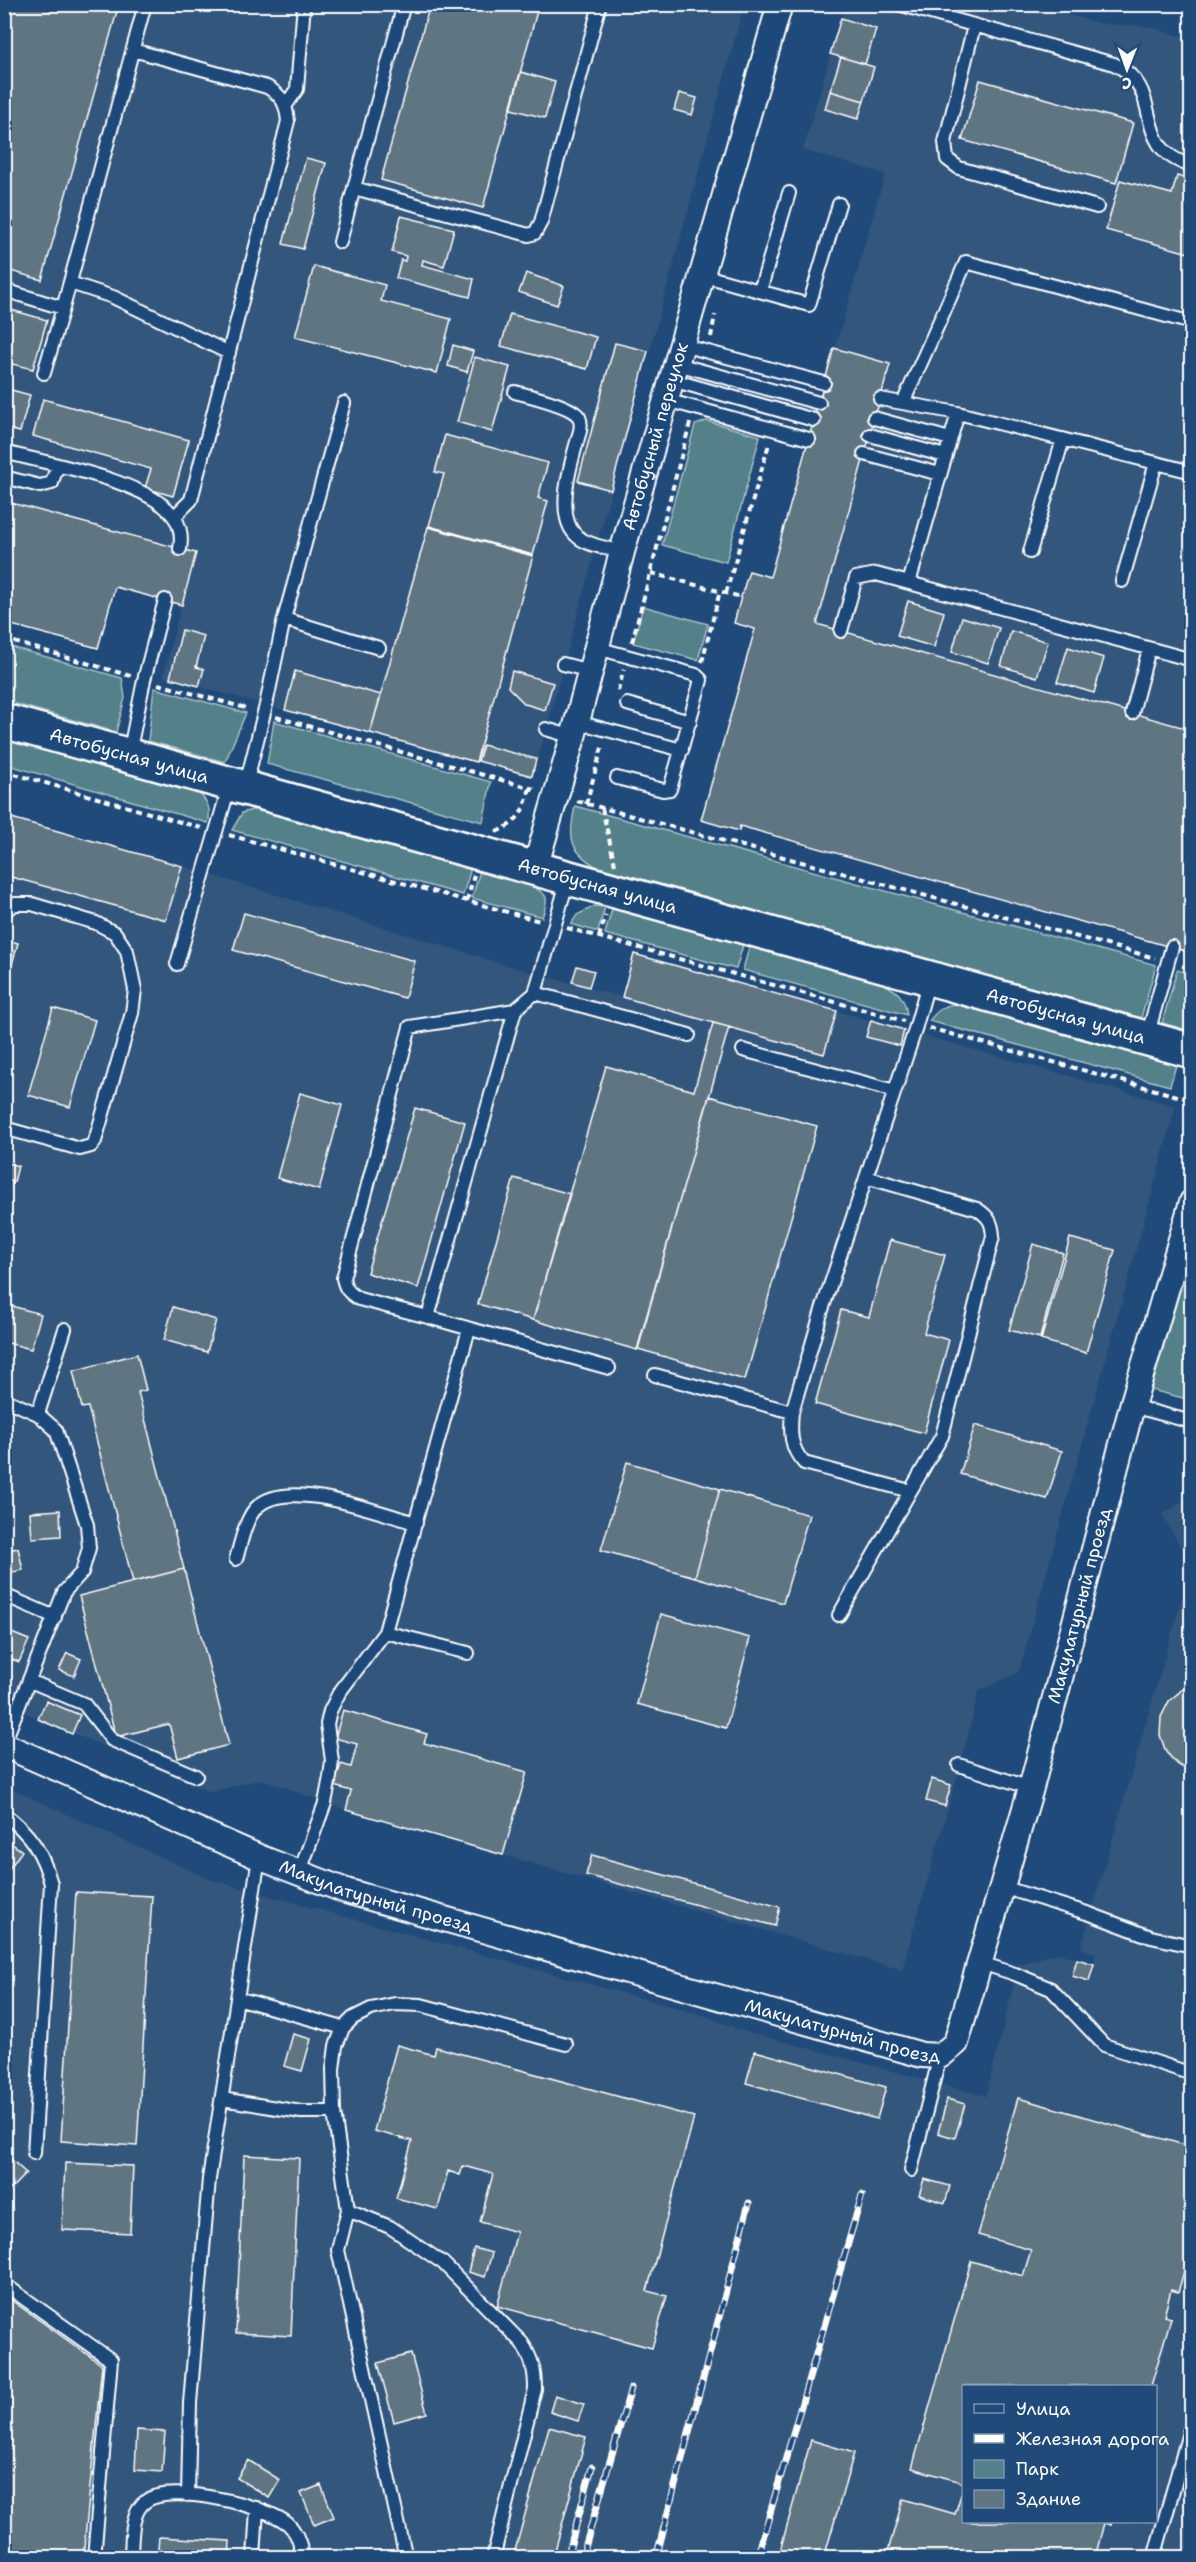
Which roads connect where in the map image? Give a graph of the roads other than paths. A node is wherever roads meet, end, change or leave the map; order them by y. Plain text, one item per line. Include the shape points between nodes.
1 (145, 4) edge
2 (304, 4) edge
3 (404, 4) edge
4 (600, 4) edge
5 (780, 4) edge
6 (898, 4) edge
7 (975, 26) junction
8 (133, 50) junction
9 (286, 105) junction
10 (1191, 166) edge
11 (354, 188) junction
12 (789, 193) dead end
13 (839, 204) dead end
14 (1097, 207) dead end
15 (340, 242) dead end
16 (702, 275) junction
17 (70, 283) junction
18 (4, 290) edge
19 (760, 291) junction
20 (63, 308) junction
21 (1191, 323) edge
22 (229, 353) junction
23 (675, 372) junction
24 (44, 373) dead end
25 (824, 383) dead end
26 (515, 392) dead end
27 (880, 399) dead end
28 (344, 403) dead end
29 (819, 403) dead end
30 (903, 403) junction
31 (958, 413) junction
32 (874, 418) dead end
33 (814, 420) dead end
34 (870, 435) dead end
35 (809, 439) dead end
36 (950, 440) junction
37 (1063, 440) junction
38 (4, 452) edge
39 (864, 454) dead end
40 (945, 456) junction
41 (1156, 463) junction
42 (57, 466) junction
43 (1191, 472) edge
44 (940, 474) junction
45 (4, 477) edge
46 (174, 517) junction
47 (180, 549) dead end
48 (622, 552) junction
49 (1030, 552) dead end
50 (1122, 581) dead end
51 (909, 583) junction
52 (165, 600) dead end
53 (284, 620) junction
54 (840, 631) dead end
55 (379, 648) dead end
56 (597, 648) junction
57 (1149, 649) junction
58 (1191, 660) edge
59 (563, 664) dead end
60 (590, 671) junction
61 (627, 704) dead end
62 (1132, 713) dead end
63 (4, 721) edge
64 (690, 722) junction
65 (546, 729) dead end
66 (575, 729) junction
67 (682, 750) junction
68 (129, 755) junction
69 (617, 778) dead end
70 (238, 786) junction
71 (535, 868) junction
72 (569, 878) junction
73 (4, 911) edge
74 (1172, 947) dead end
75 (177, 964) dead end
76 (929, 978) junction
77 (536, 993) junction
78 (515, 1010) junction
79 (689, 1035) dead end
80 (1146, 1038) junction
81 (743, 1050) dead end
82 (1191, 1051) edge
83 (895, 1091) junction
84 (4, 1128) edge
85 (866, 1177) junction
86 (1191, 1202) edge
87 (428, 1317) junction
88 (65, 1329) dead end
89 (469, 1329) junction
90 (609, 1368) dead end
91 (655, 1375) dead end
92 (4, 1398) edge
93 (1132, 1406) junction
94 (792, 1412) junction
95 (38, 1414) junction
96 (1191, 1422) edge
97 (910, 1491) junction
98 (416, 1523) junction
99 (236, 1559) dead end
100 (4, 1595) edge
101 (839, 1615) dead end
102 (55, 1617) junction
103 (385, 1632) junction
104 (468, 1653) dead end
105 (30, 1681) junction
106 (4, 1744) edge
107 (959, 1766) dead end
108 (196, 1776) dead end
109 (1031, 1788) junction
110 (4, 1814) edge
111 (261, 1858) junction
112 (299, 1874) junction
113 (1002, 1887) junction
114 (1191, 1946) edge
115 (981, 1963) junction
116 (237, 1998) junction
117 (344, 2028) junction
118 (566, 2044) dead end
119 (940, 2056) junction
120 (1191, 2074) edge
121 (222, 2099) junction
122 (334, 2112) junction
123 (34, 2153) dead end
124 (911, 2170) dead end
125 (348, 2210) junction
126 (4, 2284) edge
127 (1191, 2422) edge
128 (188, 2495) junction
129 (257, 2508) junction
130 (94, 2558) edge
131 (131, 2558) edge
132 (254, 2558) edge
133 (302, 2558) edge
134 (406, 2558) edge
135 (493, 2558) edge
136 (1154, 2558) edge

1 - 8 lane
2 - 9 lane via 297,89
3 - 11 lane
4 - 11 lane via 535,233 523,235
5 - 16 street, Автобусный переулок
6 - 7 lane
7 - 10 lane via 1126,69 1141,88 1157,144 1176,161
7 - 14 lane via 945,142 947,159 959,168
8 - 9 lane via 267,87 280,94
8 - 17 lane
9 - 22 lane via 288,121
11 - 15 lane
12 - 19 lane
13 - 19 lane via 810,305
16 - 19 lane
16 - 23 street, Автобусный переулок
17 - 20 lane
17 - 22 lane via 113,297
18 - 20 lane
20 - 24 lane
21 - 30 lane via 966,262
22 - 46 lane via 191,500
23 - 25 lane
23 - 29 lane
23 - 33 lane
23 - 35 lane via 770,428
23 - 48 street, Автобусный переулок
26 - 48 lane via 577,414 580,431 566,483 569,525 577,537
27 - 30 lane
28 - 53 lane
30 - 31 lane
31 - 36 lane
31 - 37 lane
32 - 36 lane
34 - 40 lane
36 - 40 lane
37 - 41 lane
37 - 49 lane
38 - 42 lane
39 - 44 lane
40 - 44 lane
41 - 43 lane
41 - 50 lane
42 - 45 lane via 52,483 45,486
42 - 46 lane via 130,487
44 - 51 lane
46 - 47 lane via 182,538
48 - 56 street, Автобусный переулок
51 - 54 lane via 876,574 855,578
51 - 57 lane
52 - 68 lane
53 - 55 lane
53 - 70 lane via 266,705
56 - 60 street, Автобусный переулок
56 - 64 lane via 699,677 701,683
57 - 58 lane
57 - 62 lane
59 - 60 lane
60 - 66 street, Автобусный переулок
61 - 64 lane
63 - 68 street, Автобусная улица
64 - 67 lane
65 - 66 lane
66 - 67 lane
66 - 71 street, Автобусный переулок
67 - 69 lane via 672,787 667,791
68 - 70 street, Автобусная улица
70 - 71 street, Автобусная улица
70 - 75 lane via 216,832
71 - 72 street, Автобусная улица
72 - 76 street, Автобусная улица
72 - 77 lane
73 - 84 lane via 15,904 32,904 96,923 115,933 127,951 135,990 132,1013 91,1146 80,1149
74 - 80 lane
76 - 80 street, Автобусная улица
76 - 83 lane
77 - 78 lane
77 - 79 lane
78 - 87 lane
78 - 87 lane via 410,1027 343,1278 350,1294 359,1299
80 - 82 street, Автобусная улица
81 - 83 lane
83 - 85 lane
85 - 94 lane
85 - 97 lane via 977,1209 992,1224 992,1243 942,1436
86 - 93 street, Макулатурный проезд
87 - 89 lane
88 - 95 lane
89 - 90 lane
89 - 98 lane
91 - 94 lane
92 - 95 lane
93 - 96 lane
93 - 109 street, Макулатурный проезд
94 - 97 lane via 795,1454 804,1463
95 - 102 lane via 56,1430 87,1525 89,1548 82,1572 64,1592
97 - 101 lane
98 - 99 lane via 318,1496 278,1495 255,1509
98 - 103 lane
100 - 102 lane
102 - 105 lane
103 - 104 lane
103 - 112 lane via 330,1711 330,1777 325,1803
105 - 106 lane
105 - 108 lane via 84,1704 112,1740
106 - 111 street, Макулатурный проезд
107 - 109 lane
109 - 113 street, Макулатурный проезд
110 - 123 lane via 32,1840 45,1861 51,1884
111 - 112 street, Макулатурный проезд
111 - 116 lane
112 - 119 street, Макулатурный проезд via 346,1891 922,2055
113 - 114 lane via 1151,1937
113 - 115 street, Макулатурный проезд
115 - 119 street, Макулатурный проезд via 956,2043
115 - 120 lane via 1051,1989 1104,2045
116 - 117 lane
116 - 121 lane
117 - 118 lane via 370,2009 395,2004 421,2005
117 - 122 lane via 336,2046 333,2069
119 - 124 lane
121 - 122 lane via 301,2112
121 - 128 lane via 208,2191 190,2403
122 - 125 lane
125 - 134 lane via 338,2250
125 - 135 lane via 390,2228 443,2263 522,2343 531,2358 535,2389
126 - 130 lane via 111,2360
127 - 136 lane
128 - 129 lane
128 - 131 lane via 164,2495 145,2501 135,2517
129 - 132 lane
129 - 133 lane via 288,2524 298,2536

